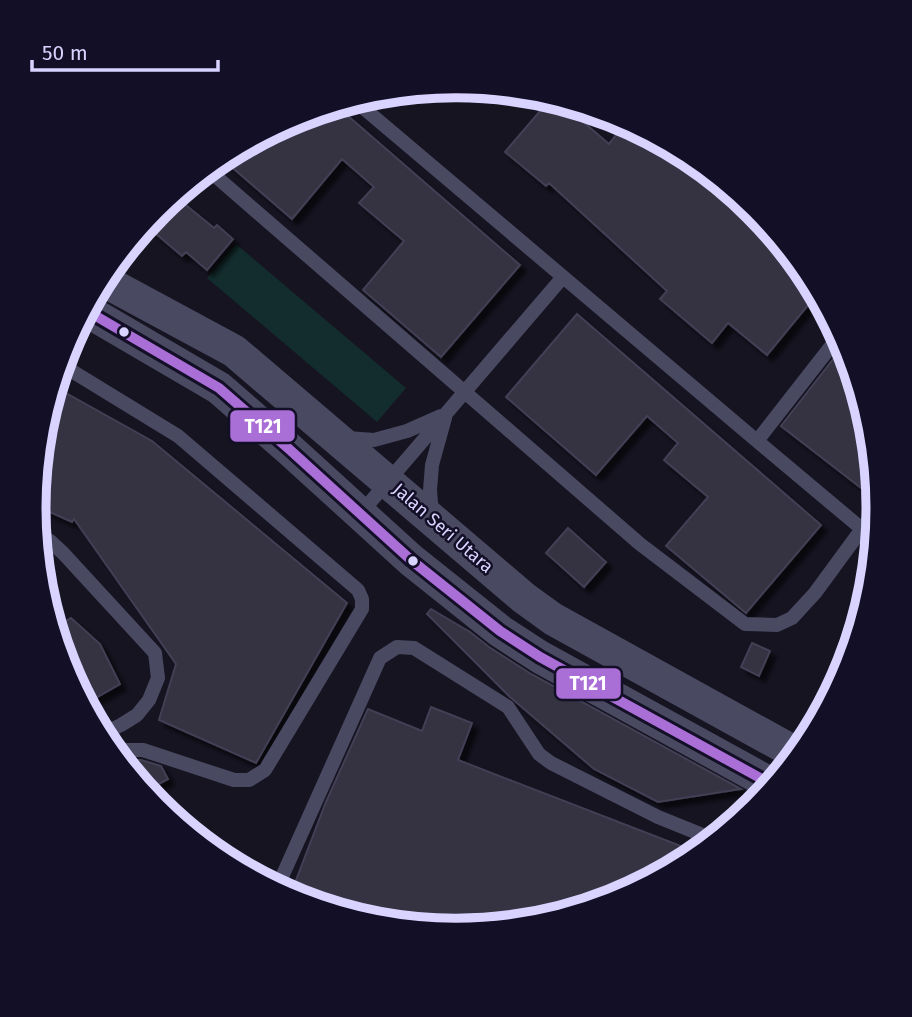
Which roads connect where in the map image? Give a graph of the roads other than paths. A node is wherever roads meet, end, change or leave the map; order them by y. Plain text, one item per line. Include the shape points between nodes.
1 (364, 109) edge
2 (216, 176) edge
3 (563, 277) junction
4 (112, 285) edge
5 (94, 315) edge
6 (832, 345) edge
7 (70, 370) edge
8 (465, 391) junction
9 (446, 414) junction
10 (337, 438) junction
11 (757, 441) junction
12 (388, 481) junction
13 (360, 514) junction
14 (433, 519) junction
15 (866, 524) edge
16 (862, 529) junction
17 (46, 539) edge
18 (110, 730) edge
19 (788, 749) edge
20 (125, 750) edge
21 (764, 780) edge
22 (704, 836) edge
23 (281, 880) edge

1 - 3 lane
2 - 8 lane
3 - 8 lane
3 - 11 lane
4 - 10 street, Jalan Seri Utara via 234,351
5 - 13 street via 219,388
6 - 11 lane
7 - 20 lane via 178,436 358,590 362,599 362,609 265,770 249,780 234,780 144,750
8 - 9 lane
8 - 16 lane via 640,544 746,624 777,625 792,618
9 - 10 lane via 374,440
9 - 12 lane
9 - 14 lane via 432,465
10 - 12 street, Jalan Seri Utara
11 - 16 lane
12 - 13 lane
12 - 14 street, Jalan Seri Utara
13 - 21 street via 500,631
14 - 19 street, Jalan Seri Utara via 524,598 554,618
15 - 16 lane
17 - 18 lane via 155,653 158,678 149,700 137,715
22 - 23 lane via 551,763 539,754 508,707 414,648 397,647 380,658

